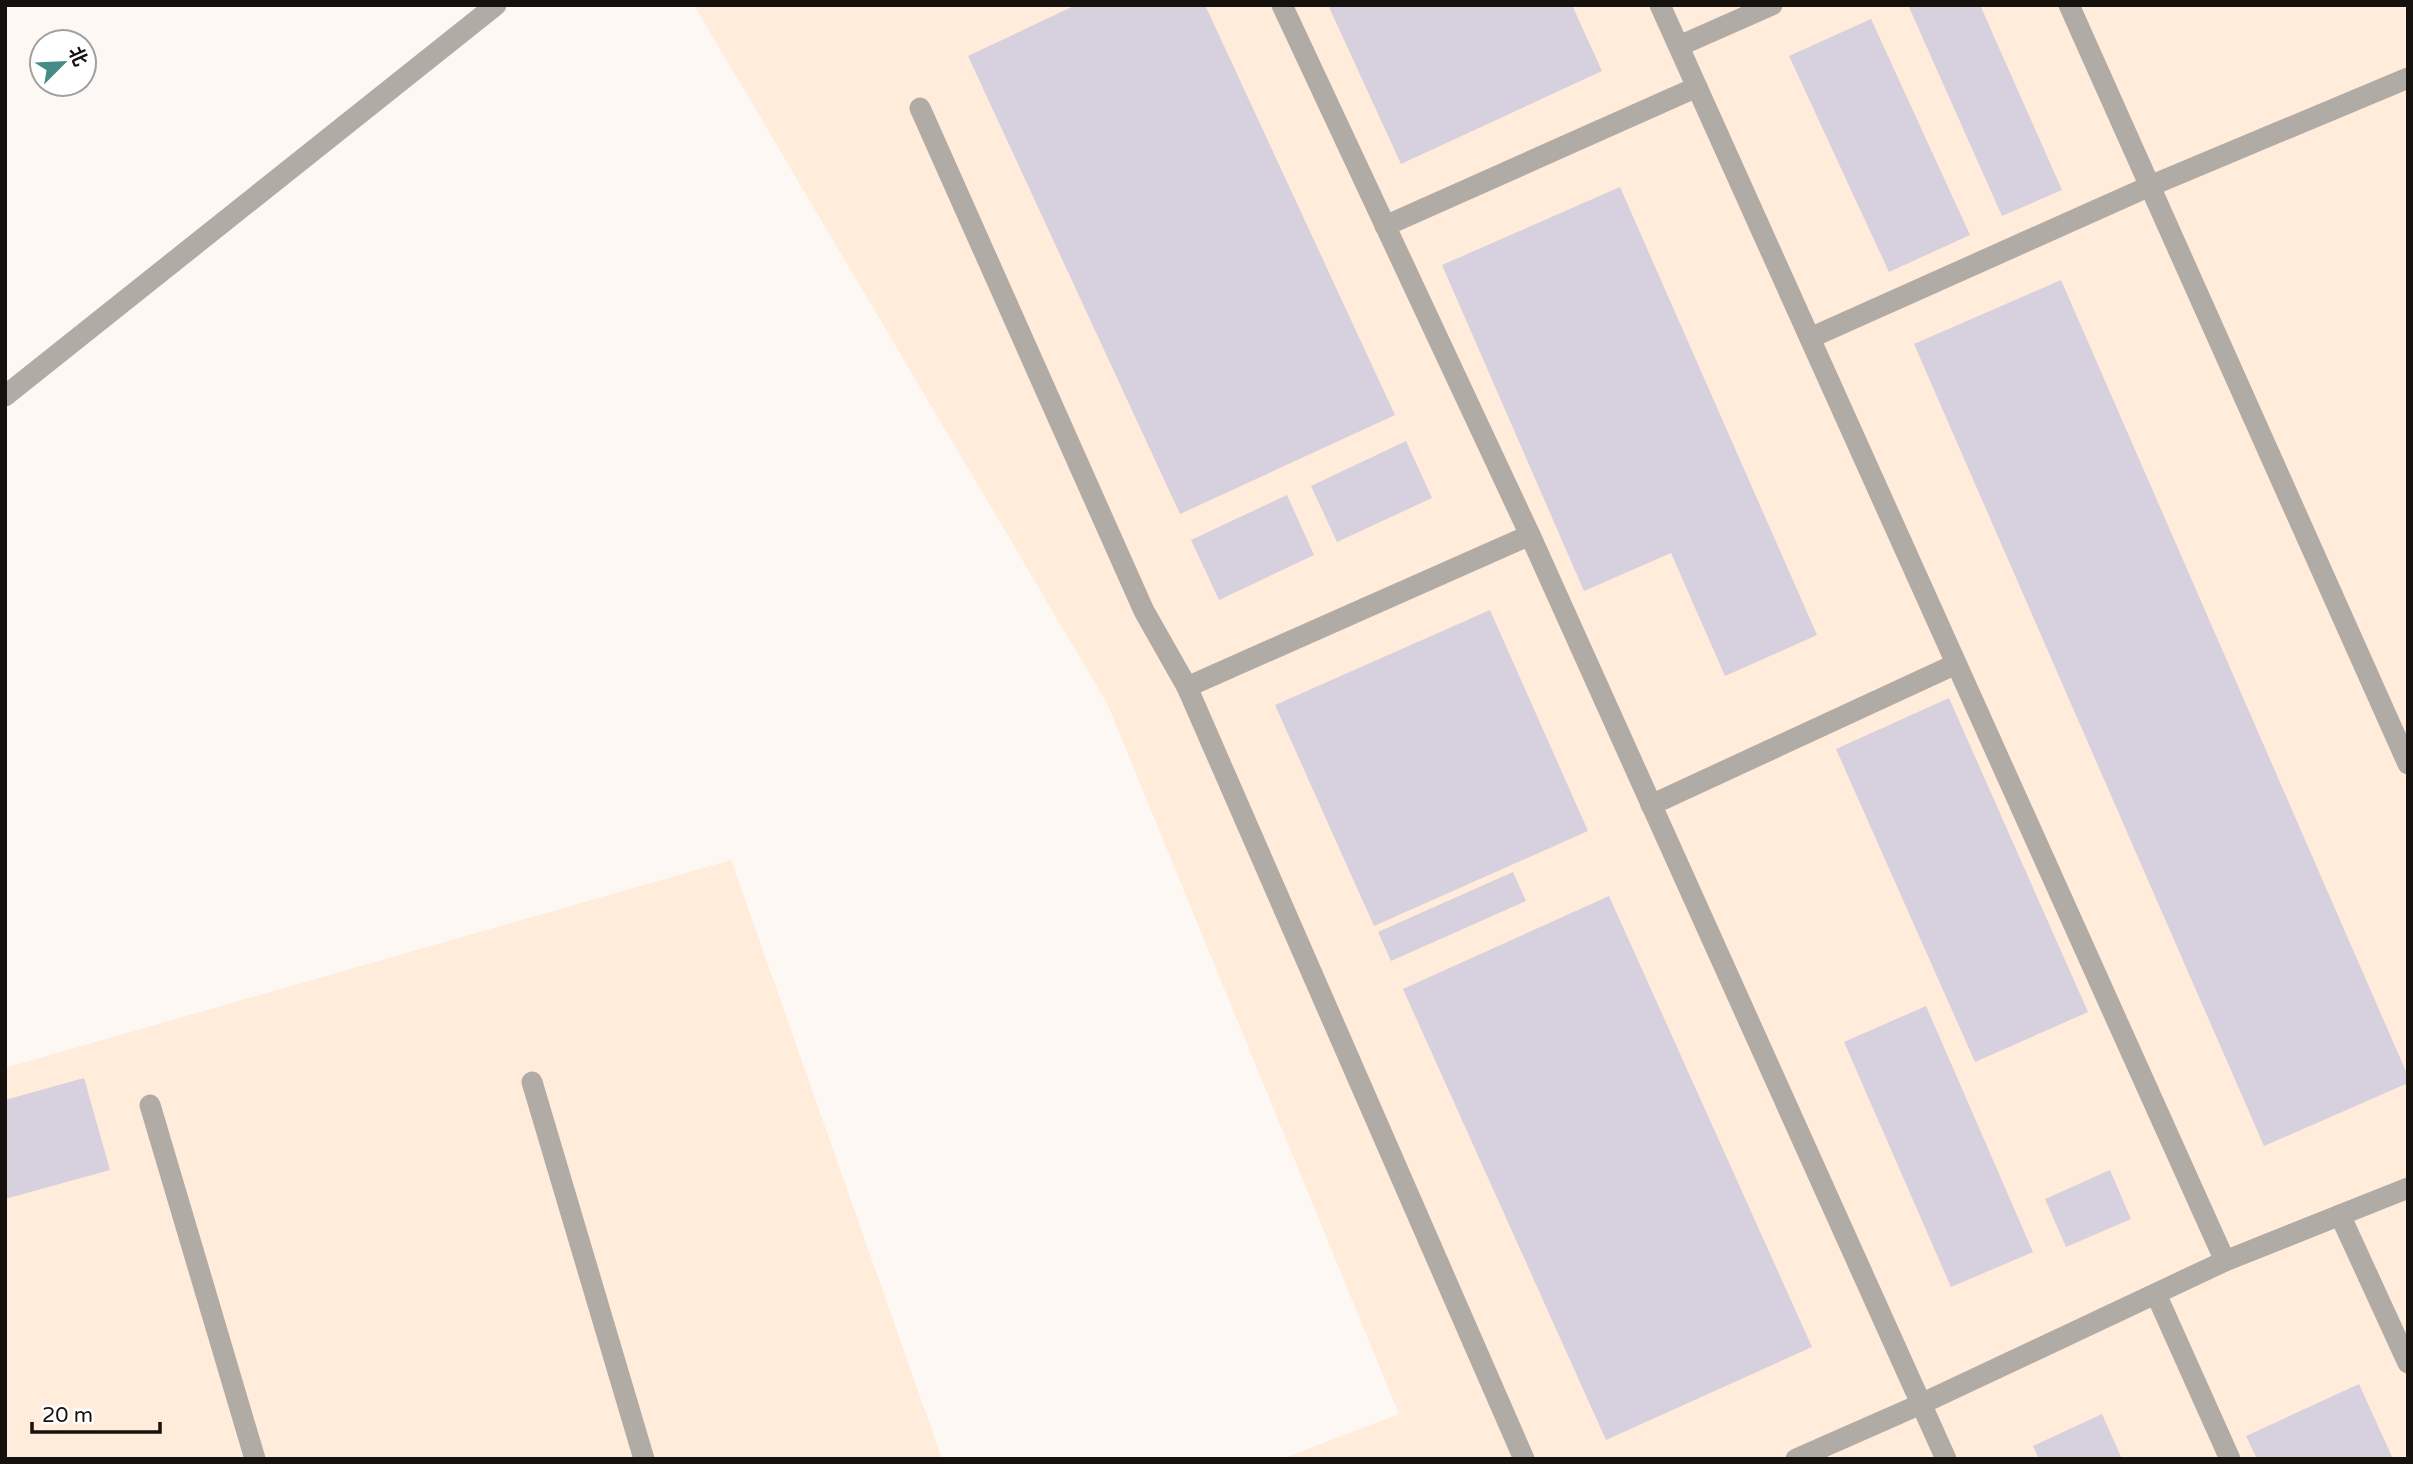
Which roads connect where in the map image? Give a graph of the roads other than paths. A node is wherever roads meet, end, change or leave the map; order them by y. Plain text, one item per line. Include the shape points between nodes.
1 (496, 5) edge
2 (1282, 5) edge
3 (1660, 5) edge
4 (1772, 5) edge
5 (2069, 5) edge
6 (1679, 46) junction
7 (2408, 78) edge
8 (1697, 87) junction
9 (920, 108) dead end
10 (2150, 186) junction
11 (1385, 226) junction
12 (1810, 338) junction
13 (5, 396) edge
14 (1530, 535) junction
15 (1956, 664) junction
16 (1187, 687) junction
17 (2408, 764) edge
18 (1651, 805) junction
19 (532, 1082) dead end
20 (150, 1105) dead end
21 (2408, 1188) edge
22 (2340, 1215) junction
23 (2225, 1261) junction
24 (2156, 1294) junction
25 (2408, 1363) edge
26 (1921, 1404) junction
27 (254, 1459) edge
28 (645, 1459) edge
29 (1524, 1459) edge
30 (1796, 1459) edge
31 (1946, 1459) edge
32 (2230, 1459) edge

1 - 13 lane
2 - 11 lane
3 - 6 lane
4 - 6 lane
5 - 10 lane
6 - 8 lane
7 - 10 lane
8 - 11 lane
8 - 12 lane
9 - 16 lane via 1144,611
10 - 12 lane
10 - 17 lane
11 - 14 lane
12 - 15 lane
14 - 16 lane
14 - 18 lane
15 - 18 lane
15 - 23 lane
16 - 29 lane
18 - 26 lane
19 - 28 lane
20 - 27 lane
21 - 22 lane
22 - 23 lane
22 - 25 lane
23 - 24 lane
24 - 26 lane
24 - 32 lane
26 - 30 lane
26 - 31 lane

